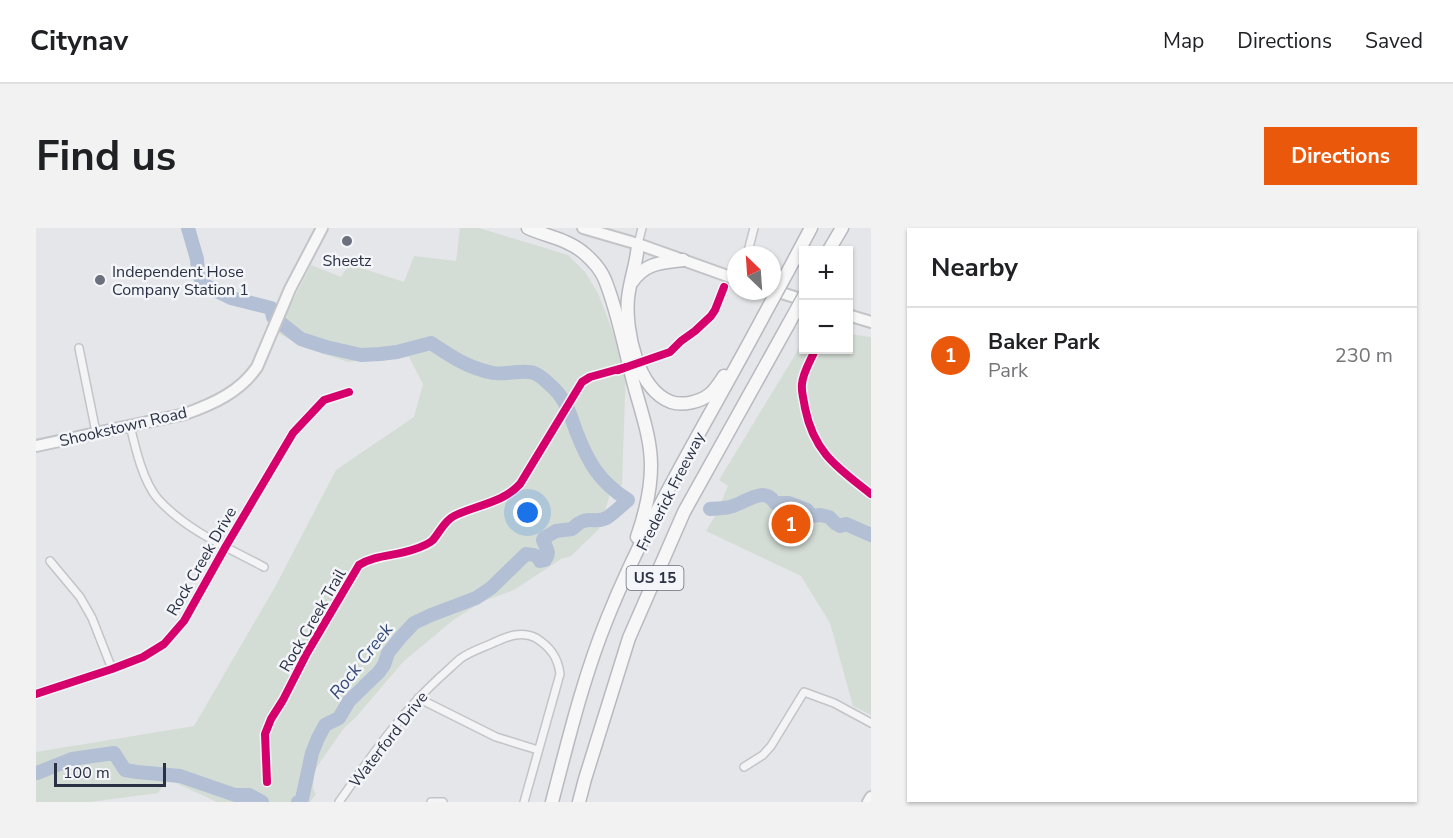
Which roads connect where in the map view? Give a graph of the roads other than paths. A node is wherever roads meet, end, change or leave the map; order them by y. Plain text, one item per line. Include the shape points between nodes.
1 (322, 228) edge
2 (528, 228) edge
3 (583, 228) edge
4 (642, 228) edge
5 (754, 228) edge
6 (811, 228) edge
7 (842, 228) edge
8 (638, 244) junction
9 (749, 246) edge
10 (831, 246) edge
11 (683, 260) junction
12 (727, 276) edge
13 (630, 285) junction
14 (781, 292) edge
15 (799, 297) edge
16 (803, 300) edge
17 (853, 316) edge
18 (871, 322) edge
19 (621, 331) junction
20 (753, 336) junction
21 (79, 348) dead end
22 (349, 392) dead end
23 (130, 425) junction
24 (96, 432) junction
25 (36, 446) edge
26 (226, 546) junction
27 (50, 561) dead end
28 (264, 567) dead end
29 (607, 620) junction
30 (112, 669) junction
31 (36, 694) edge
32 (418, 698) junction
33 (871, 723) edge
34 (538, 750) junction
35 (744, 767) dead end
36 (871, 797) edge
37 (339, 802) edge
38 (431, 802) edge
39 (443, 802) edge
40 (524, 802) edge
41 (552, 802) edge
42 (579, 802) edge
43 (868, 802) edge

1 - 23 street, Shookstown Road via 249,379 185,414
2 - 19 highway via 563,239 596,265 604,277
3 - 8 street
4 - 8 street
5 - 9 street
6 - 20 highway, Frederick Freeway / US 15, bridge
7 - 10 highway
8 - 11 street
8 - 13 highway
8 - 19 highway via 624,273
11 - 12 street
11 - 13 highway via 649,266
13 - 20 highway via 628,319 637,361 656,393 674,403 699,401 710,394
14 - 15 street
16 - 42 highway, Frederick Freeway / US 15, bridge via 684,512 629,638
17 - 18 street
19 - 29 highway via 648,436 651,476 646,510
20 - 29 highway, Frederick Freeway / US 15 via 659,506
21 - 24 street
22 - 26 street, Rock Creek Drive via 324,400 293,433
23 - 24 street, Shookstown Road
23 - 26 street via 146,478 157,498 189,526
24 - 25 street, Shookstown Road
26 - 28 street
26 - 30 street, Rock Creek Drive via 184,621 164,644
27 - 30 street via 80,597
29 - 41 highway, Frederick Freeway / US 15 via 574,718
30 - 31 street, Rock Creek Drive
32 - 34 street via 496,738
32 - 34 street, Waterford Drive via 461,658 502,639 530,635 554,653 560,674
32 - 37 street, Waterford Drive
33 - 35 street via 804,692 771,746
34 - 40 street, Waterford Drive
36 - 43 street
38 - 39 street

